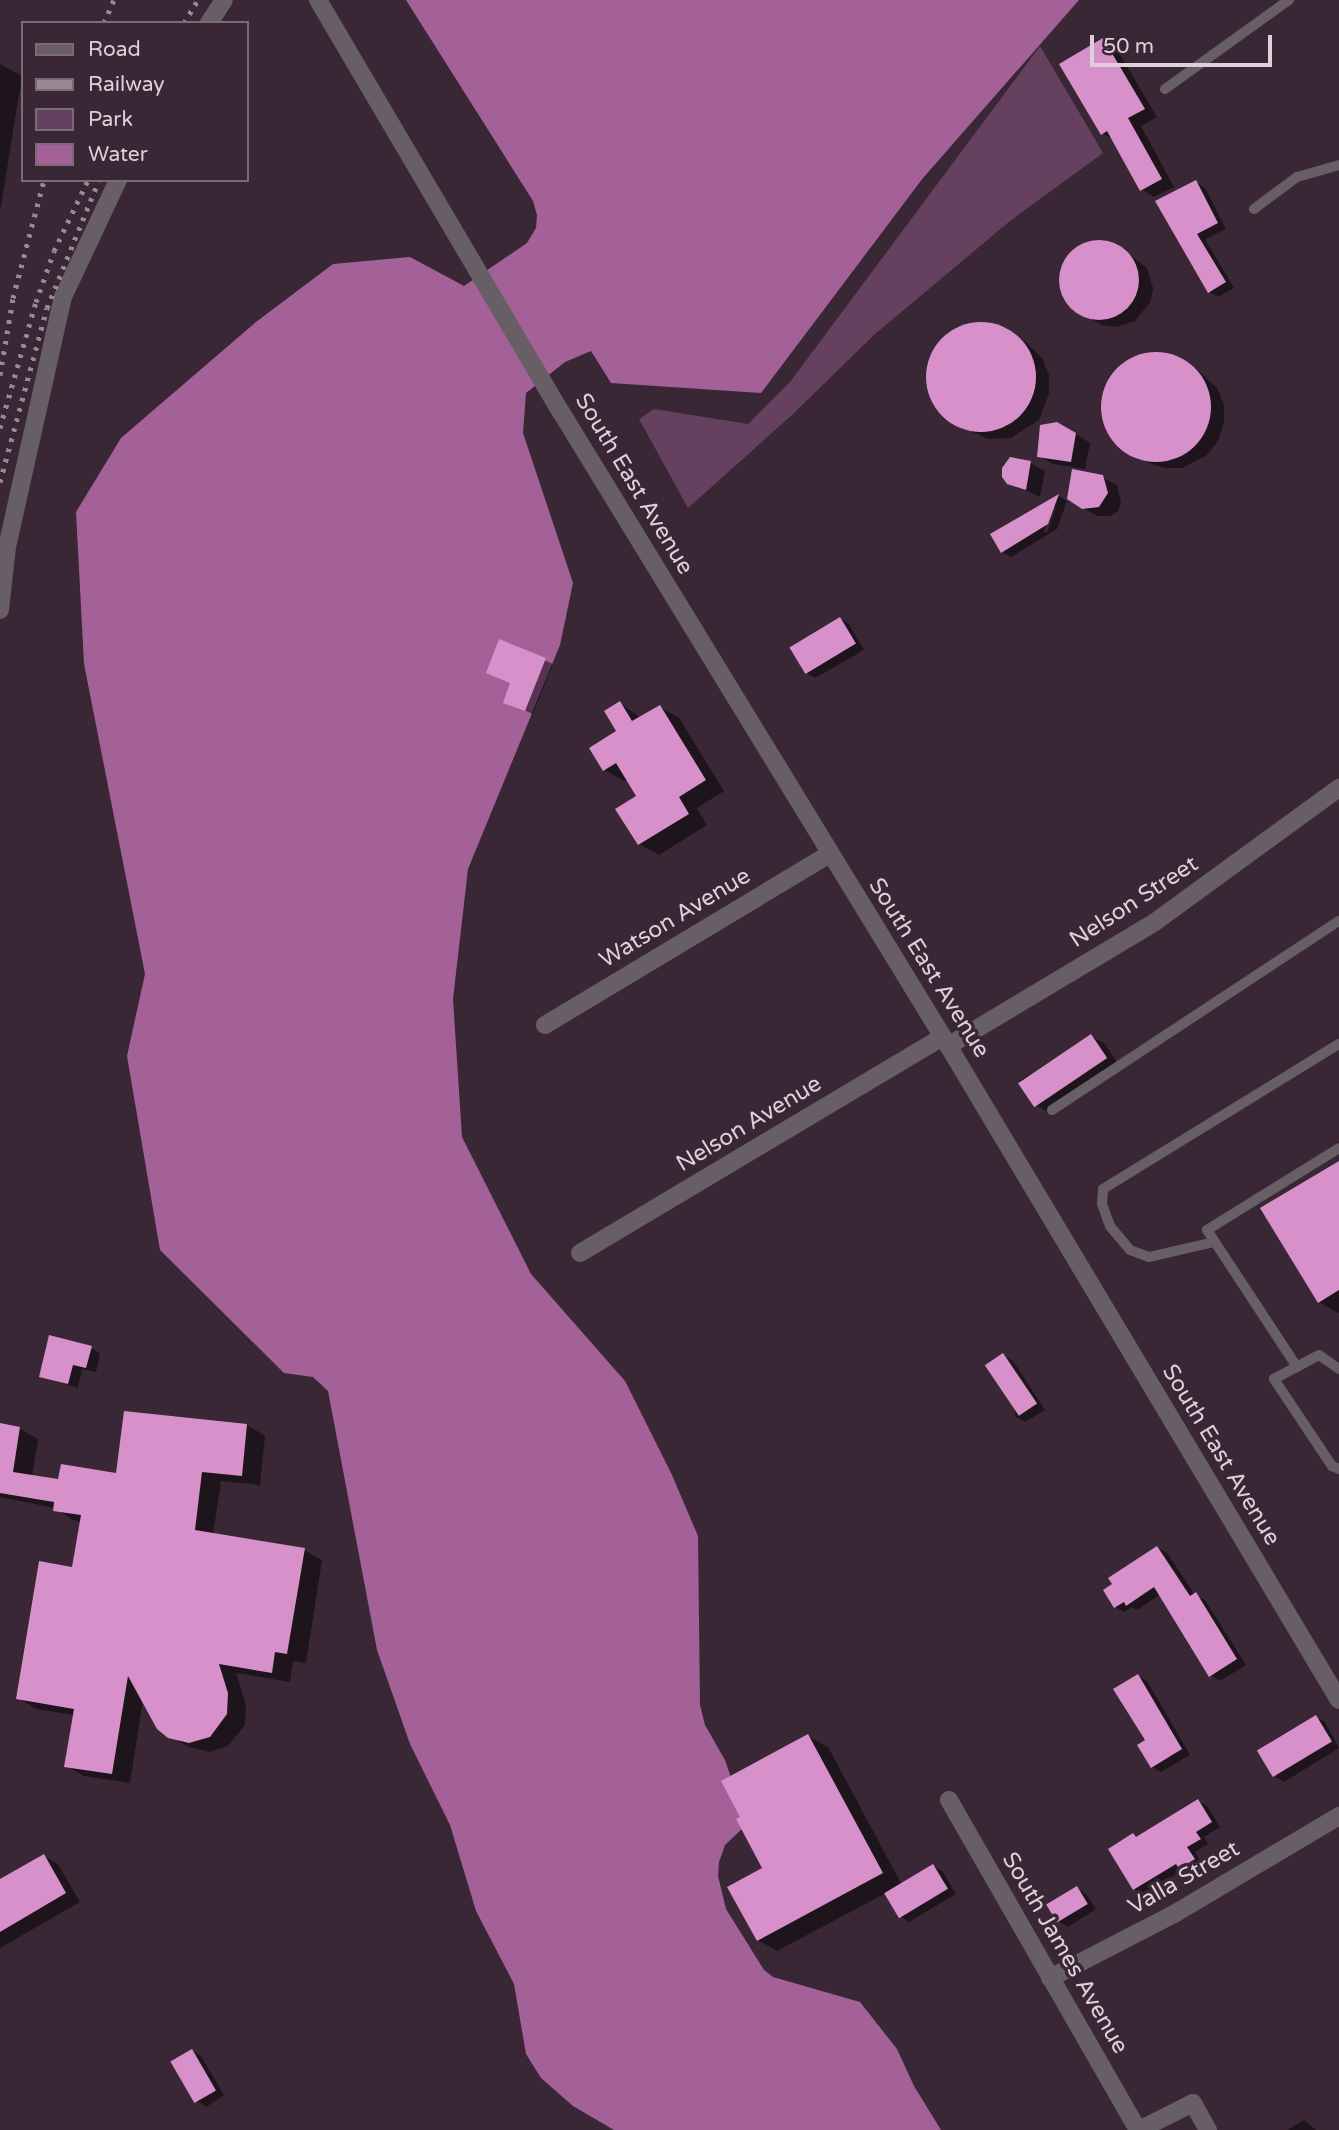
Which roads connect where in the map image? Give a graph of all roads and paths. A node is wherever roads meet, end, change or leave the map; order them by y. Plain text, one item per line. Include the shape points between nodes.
1 (224, 0) edge
2 (318, 0) edge
3 (1289, 0) edge
4 (210, 21) edge
5 (1165, 89) dead end
6 (1339, 165) edge
7 (117, 182) edge
8 (1254, 209) dead end
9 (0, 610) edge
10 (1339, 788) edge
11 (830, 854) junction
12 (1339, 920) edge
13 (545, 1025) dead end
14 (946, 1042) junction
15 (1339, 1044) edge
16 (1052, 1110) dead end
17 (1339, 1148) edge
18 (1214, 1242) junction
19 (580, 1253) dead end
20 (1297, 1367) junction
21 (1339, 1369) edge
22 (1339, 1469) edge
23 (1339, 1700) edge
24 (949, 1800) dead end
25 (1339, 1816) edge
26 (1050, 1978) junction
27 (1138, 2130) edge
28 (1208, 2130) edge

1 - 4 street
2 - 11 street, South East Avenue
3 - 5 lane
6 - 8 lane via 1297,177
7 - 9 street via 64,297 7,547
10 - 14 street, Nelson Street via 1155,922
11 - 13 street, Watson Avenue
11 - 14 street, South East Avenue
12 - 16 lane
14 - 19 street, Nelson Avenue
14 - 23 street, South East Avenue
15 - 18 lane via 1103,1189 1102,1204 1110,1226 1130,1250 1149,1257
17 - 18 lane via 1207,1230
18 - 20 lane
20 - 21 lane via 1320,1355
20 - 22 lane via 1274,1379
24 - 26 street, South James Avenue
25 - 26 street, Valla Street via 1174,1914
26 - 27 street, South James Avenue
27 - 28 street via 1193,2103

